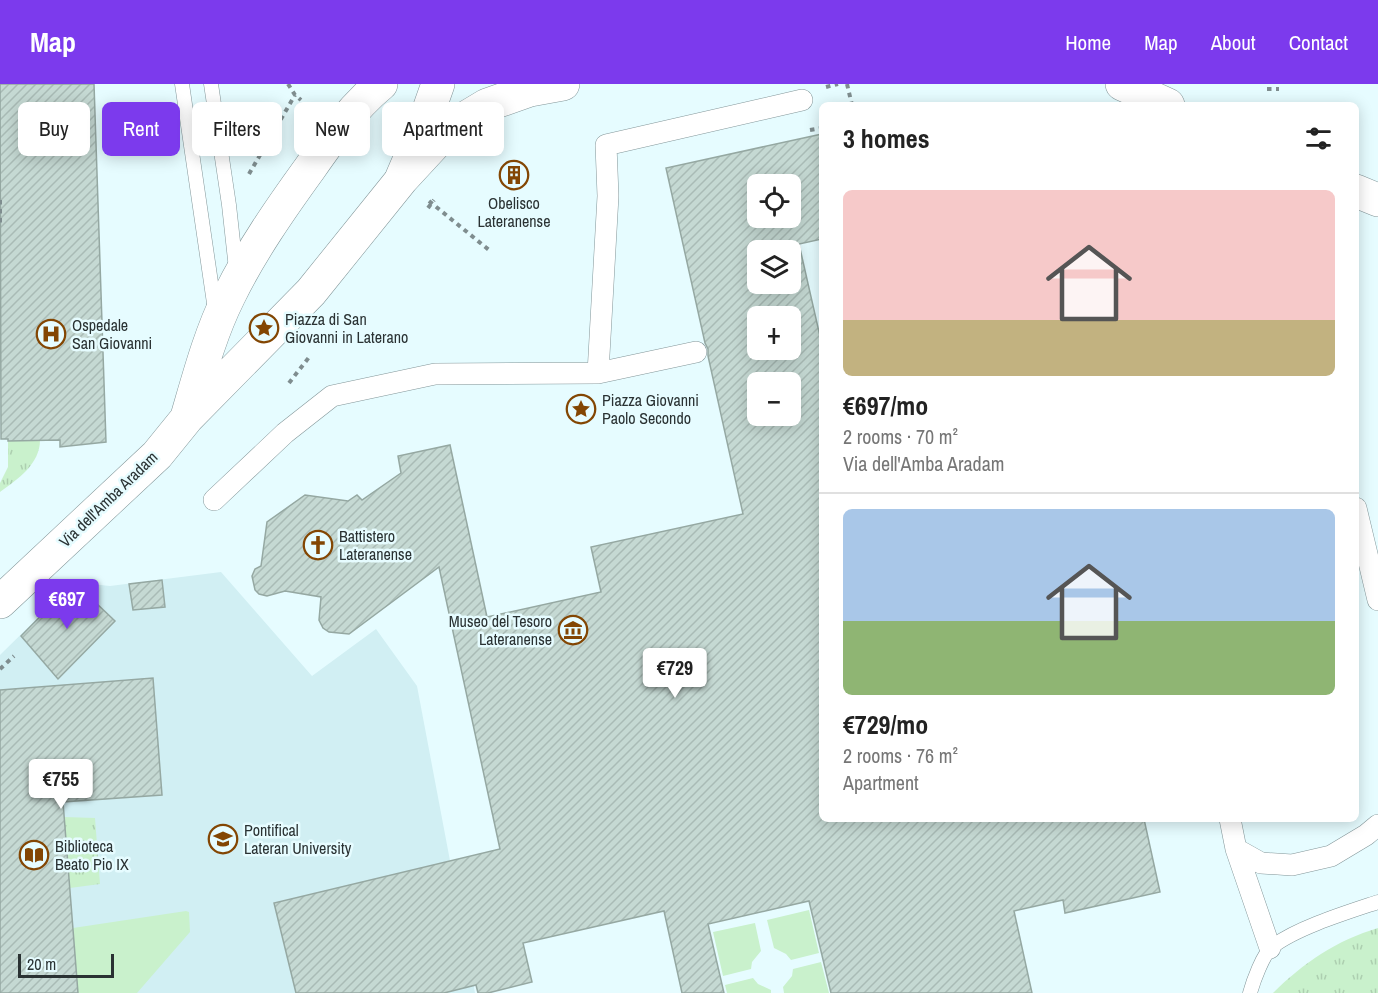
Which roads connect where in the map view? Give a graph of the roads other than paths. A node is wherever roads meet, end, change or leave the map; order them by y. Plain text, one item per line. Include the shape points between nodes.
1 (182, 84) edge
2 (211, 84) edge
3 (381, 84) edge
4 (438, 84) edge
5 (563, 84) edge
6 (1122, 84) edge
7 (802, 100) dead end
8 (1161, 102) edge
9 (402, 179) junction
10 (1359, 192) edge
11 (1378, 201) edge
12 (237, 280) junction
13 (217, 324) junction
14 (696, 352) dead end
15 (598, 373) junction
16 (186, 418) junction
17 (214, 501) dead end
18 (1359, 520) edge
19 (1377, 591) edge
20 (0, 602) edge
21 (1231, 822) edge
22 (1378, 825) edge
23 (1236, 849) junction
24 (1378, 902) edge
25 (1270, 948) junction
26 (1250, 993) edge

1 - 13 lane
2 - 12 lane
3 - 12 main road via 338,129 286,201
4 - 9 main road
5 - 9 main road via 513,95 474,112 439,139
6 - 8 main road
7 - 15 street via 606,145 608,196
9 - 16 main road via 311,292
10 - 11 main road
12 - 13 main road
13 - 16 main road
14 - 15 street
15 - 17 street via 435,374 332,396 285,433
16 - 20 main road, Via dell'Amba Aradam via 157,454
18 - 19 street
21 - 23 street
22 - 23 street via 1331,856 1292,865 1261,863
23 - 25 street
24 - 25 lane via 1309,927
25 - 26 lane

